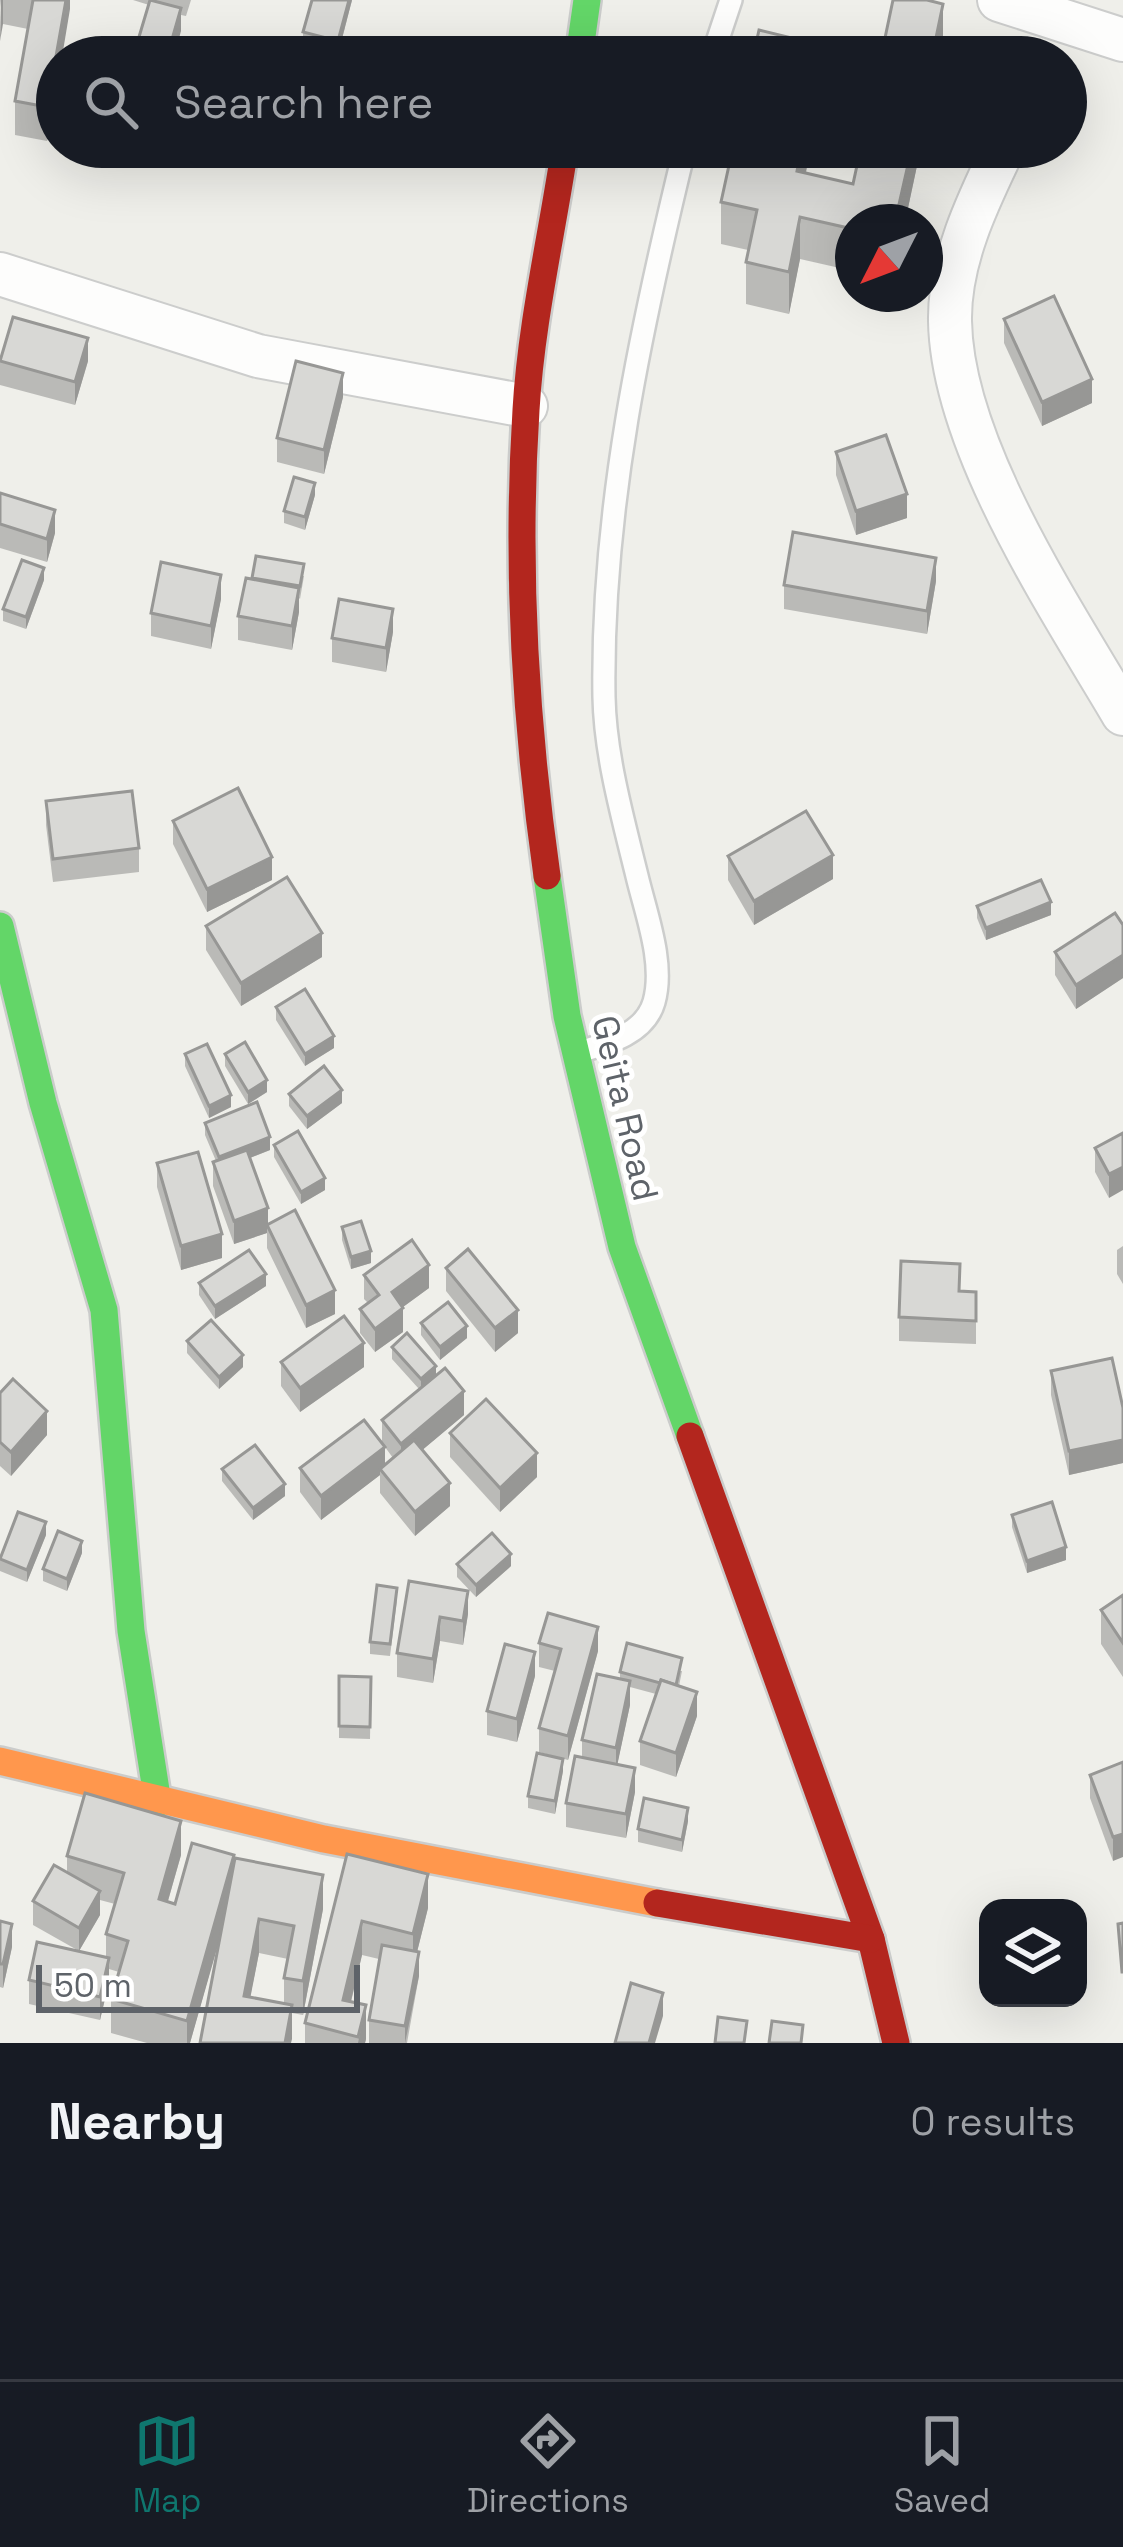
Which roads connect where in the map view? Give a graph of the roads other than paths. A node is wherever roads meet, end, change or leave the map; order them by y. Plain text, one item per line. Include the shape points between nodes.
1 (587, 0) edge
2 (731, 0) edge
3 (999, 0) edge
4 (582, 36) edge
5 (719, 36) edge
6 (1049, 36) edge
7 (1087, 39) edge
8 (1123, 40) edge
9 (562, 168) edge
10 (680, 168) edge
11 (994, 168) edge
12 (0, 274) edge
13 (526, 406) junction
14 (1123, 714) edge
15 (0, 926) edge
16 (576, 1053) junction
17 (0, 1762) edge
18 (158, 1803) junction
19 (871, 1939) junction
20 (896, 2043) edge

1 - 4 main road
2 - 5 lane
3 - 6 street
7 - 8 street
9 - 13 main road, Geita Road
10 - 16 lane via 643,329 606,578 604,703 655,953 656,998 634,1029
11 - 14 street via 957,267 950,320 960,398 981,453
12 - 13 street via 258,356
13 - 16 main road, Geita Road via 520,603 533,775
15 - 18 main road via 104,1310 131,1631
16 - 19 main road, Geita Road via 622,1247
17 - 18 main road
18 - 19 main road via 634,1902
19 - 20 main road, Geita Road

